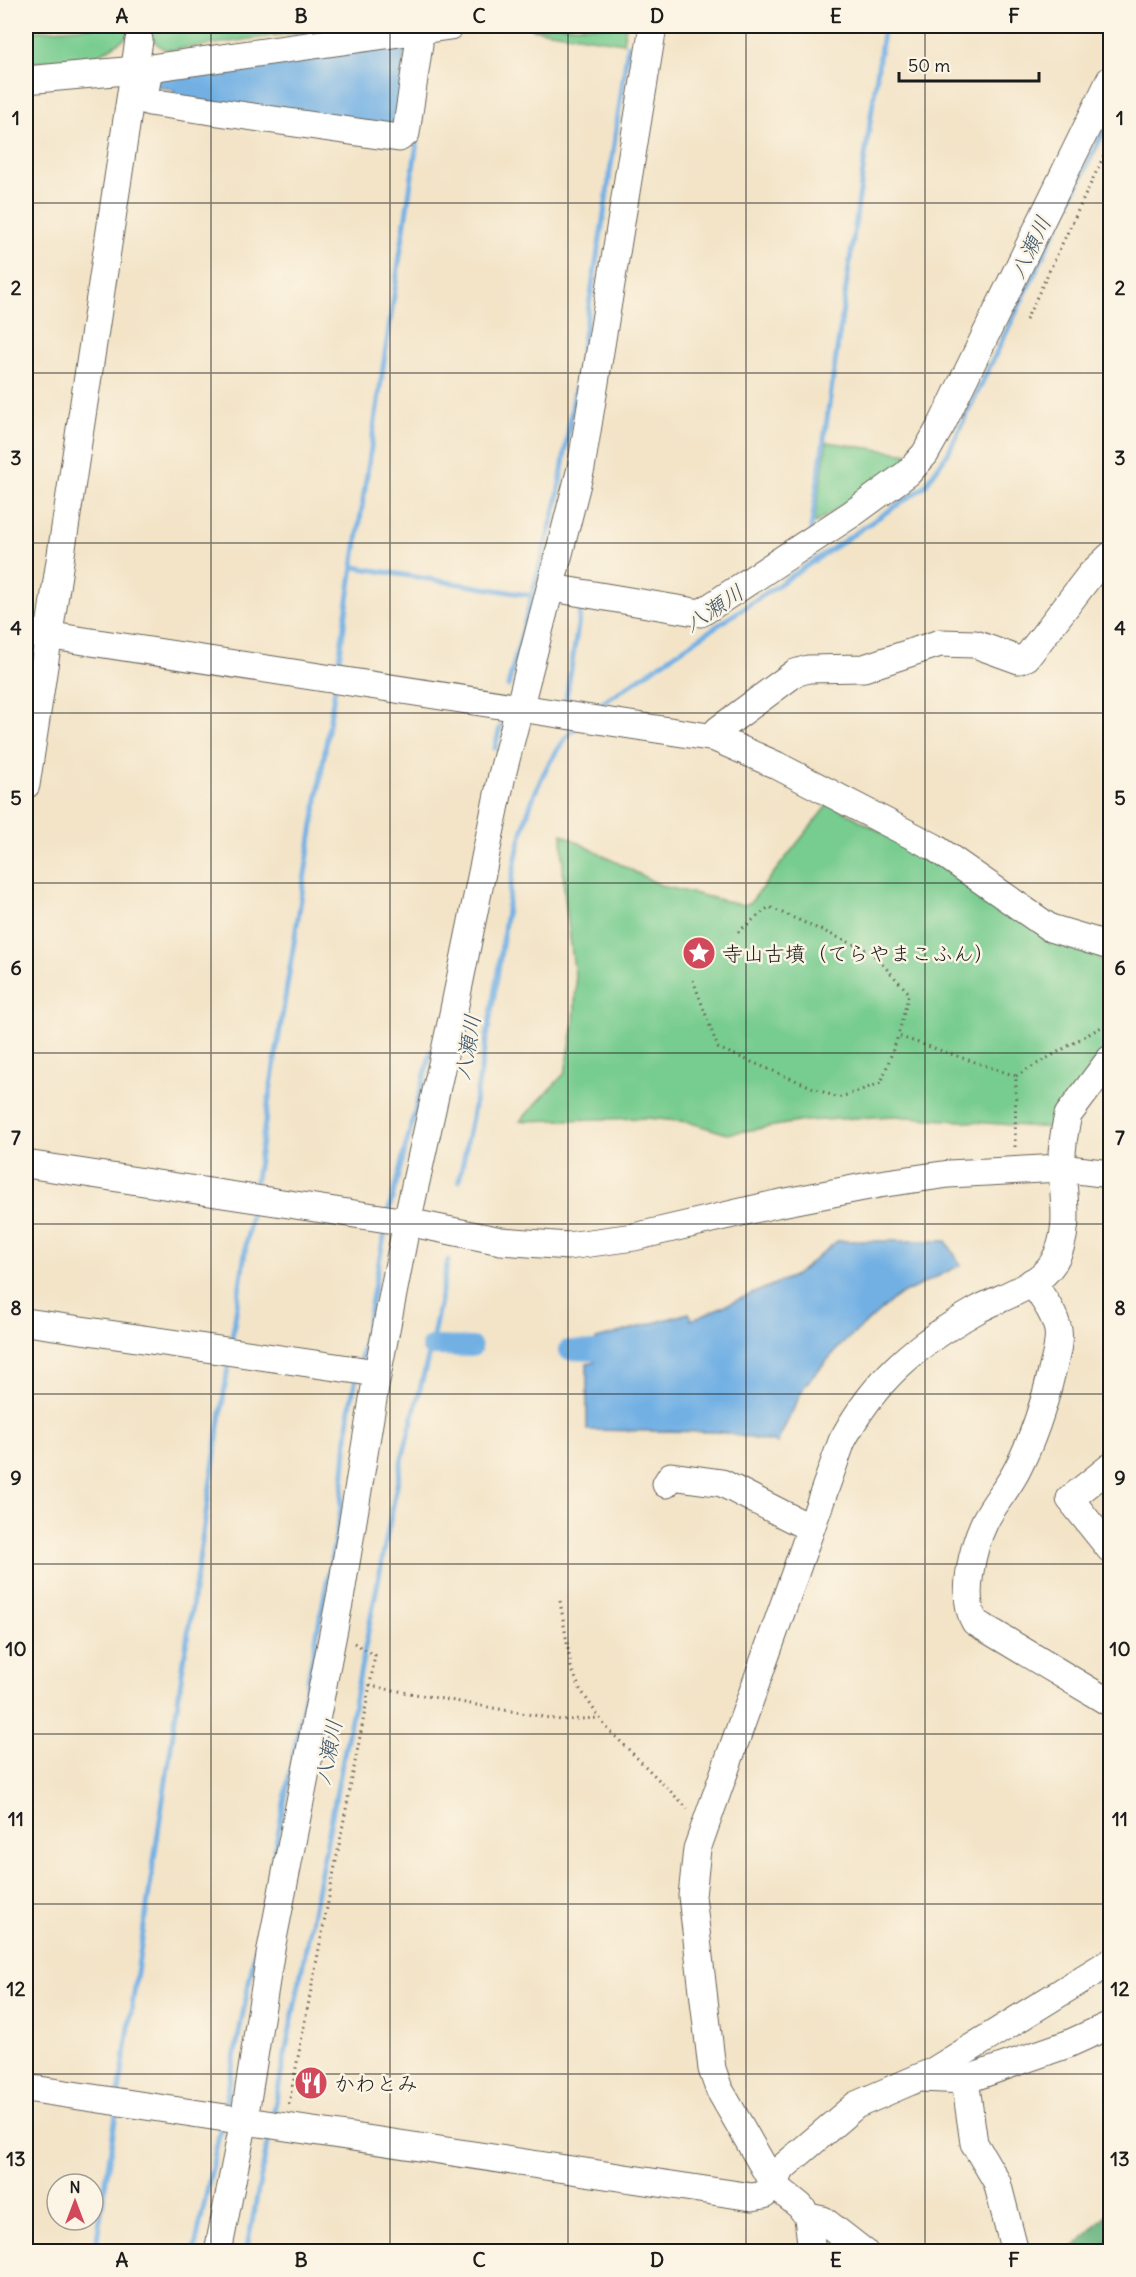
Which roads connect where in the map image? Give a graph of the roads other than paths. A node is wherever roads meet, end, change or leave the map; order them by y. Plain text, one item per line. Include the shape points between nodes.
1 (450, 26) edge
2 (653, 26) edge
3 (417, 31) junction
4 (139, 39) dead end
5 (142, 69) junction
6 (26, 80) edge
7 (1110, 80) edge
8 (1110, 556) edge
9 (552, 588) junction
10 (37, 633) edge
11 (518, 709) junction
12 (715, 738) junction
13 (26, 785) edge
14 (1110, 946) edge
15 (1110, 1059) edge
16 (26, 1164) edge
17 (1061, 1168) junction
18 (1110, 1174) edge
19 (407, 1222) junction
20 (1032, 1282) junction
21 (26, 1322) edge
22 (377, 1373) junction
23 (1110, 1467) edge
24 (666, 1484) dead end
25 (810, 1528) junction
26 (1110, 1549) edge
27 (1110, 1703) edge
28 (1110, 1962) edge
29 (1110, 2025) edge
30 (921, 2078) junction
31 (965, 2080) junction
32 (26, 2088) edge
33 (251, 2121) junction
34 (774, 2185) junction
35 (807, 2217) junction
36 (218, 2252) edge
37 (812, 2252) edge
38 (864, 2252) edge
39 (1016, 2252) edge

1 - 3 street
2 - 9 street via 581,468
3 - 5 street
3 - 5 street via 419,44 406,133 399,138 149,102 144,97
4 - 5 street
5 - 6 street
5 - 10 street
7 - 9 street via 942,424 918,463 853,513 701,614
8 - 12 street via 1090,575 1027,657 1019,660 975,644 940,642 864,668 808,669 771,690 718,730
9 - 11 street
10 - 11 street
10 - 13 street
11 - 12 street
11 - 19 street
12 - 14 street via 776,765 934,847 1050,928
15 - 17 street via 1068,1115
16 - 19 street
17 - 18 street
17 - 19 street via 949,1174 879,1184 634,1237 568,1245 501,1240
17 - 20 street via 1066,1199 1061,1244 1053,1264
19 - 22 street
20 - 25 street via 975,1311 894,1368 866,1401 842,1441
20 - 27 street via 1054,1317 1057,1348 1030,1440 978,1540 968,1585 969,1612 975,1622
21 - 22 street
22 - 33 street via 341,1593 271,1949
23 - 26 street via 1070,1499
24 - 25 street via 671,1476 722,1483
25 - 34 street via 705,1820 692,1896 712,2069 719,2089
28 - 30 street
29 - 31 street
30 - 31 street
30 - 34 street via 856,2105 782,2168
31 - 39 street via 974,2143 997,2182
32 - 33 street
33 - 34 street via 721,2195 764,2195
33 - 36 street
34 - 35 street via 800,2206
35 - 37 street
35 - 38 street via 823,2220

